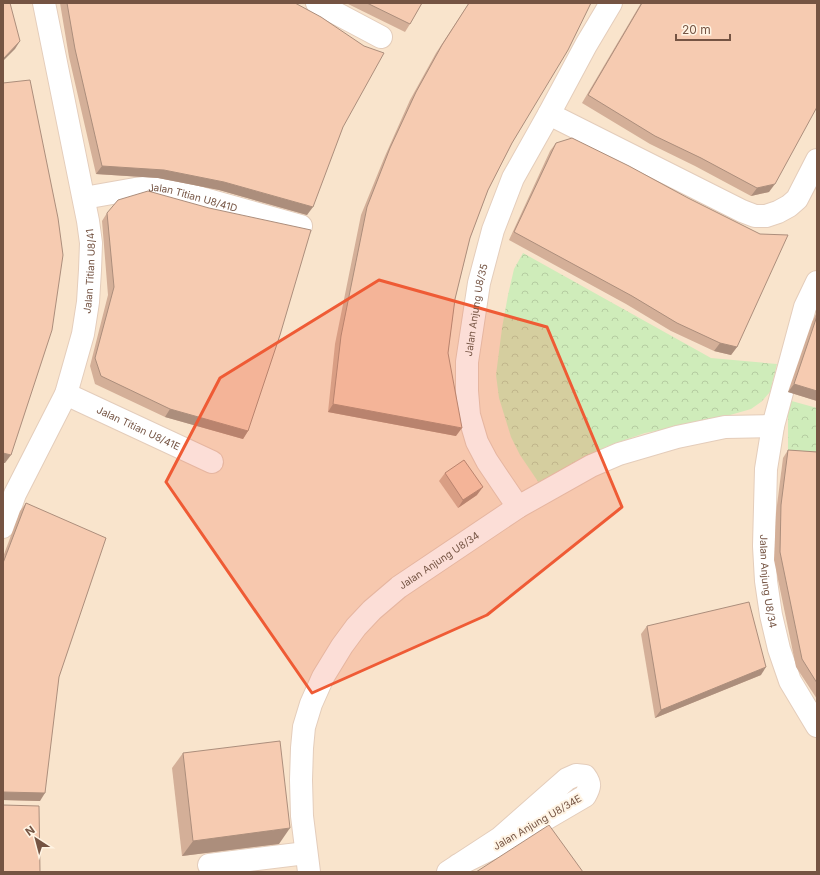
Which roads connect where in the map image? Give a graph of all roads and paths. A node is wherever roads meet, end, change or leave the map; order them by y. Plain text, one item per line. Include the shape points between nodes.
1 (44, 3) edge
2 (317, 3) edge
3 (611, 3) edge
4 (381, 38) dead end
5 (549, 114) junction
6 (817, 160) edge
7 (84, 198) junction
8 (301, 226) edge
9 (817, 282) edge
10 (66, 394) junction
11 (773, 426) junction
12 (212, 462) dead end
13 (9, 492) edge
14 (518, 507) junction
15 (3, 527) edge
16 (817, 726) edge
17 (308, 862) edge
18 (209, 865) dead end
19 (453, 869) edge

1 - 7 street, Jalan Titian U8/41
2 - 4 street
3 - 5 street, Jalan Anjung U8/35
5 - 6 street via 755,216 778,212 797,199
5 - 14 street, Jalan Anjung U8/35 via 513,178 493,230 480,284 468,362 469,415 477,442
7 - 8 street, Jalan Titian U8/41D via 155,187
7 - 10 street, Jalan Titian U8/41 via 91,244 88,294 83,334
9 - 11 street, Jalan Anjung U8/34 via 806,307
10 - 12 street, Jalan Titian U8/41E
10 - 13 street, Jalan Titian U8/41
11 - 14 street, Jalan Anjung U8/34 via 725,427 640,447 591,466
11 - 16 street, Jalan Anjung U8/34 via 766,469 766,581 779,649 790,681
13 - 15 street, Jalan Titian U8/41
14 - 17 street, Jalan Anjung U8/34 via 400,587 372,610 342,646 323,677 304,727 302,748 302,816
17 - 18 street
19 - 19 street, Jalan Anjung U8/34E via 500,838 566,779 576,775 585,776 589,788 585,796

